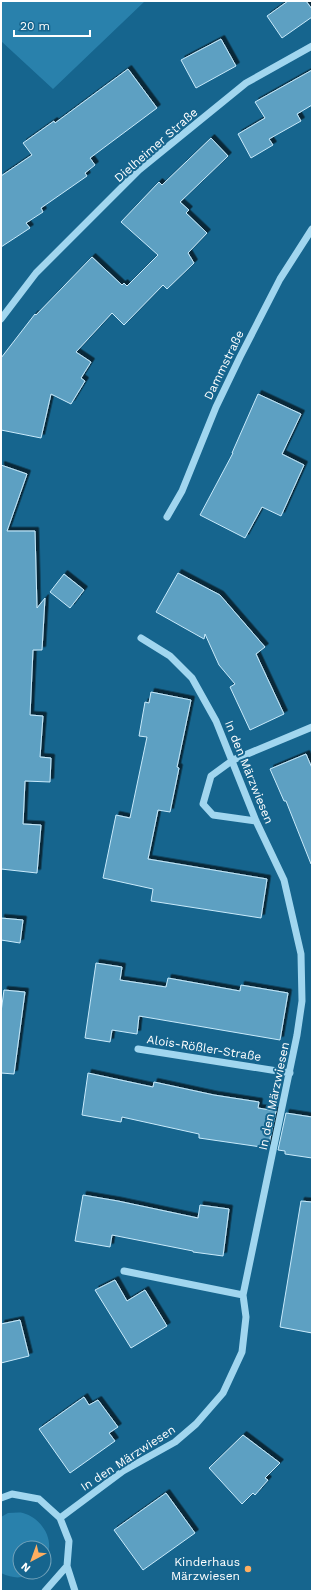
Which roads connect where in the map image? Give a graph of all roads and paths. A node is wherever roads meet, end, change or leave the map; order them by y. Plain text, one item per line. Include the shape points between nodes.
1 (312, 46) edge
2 (312, 229) edge
3 (1, 319) edge
4 (167, 517) dead end
5 (141, 638) dead end
6 (312, 726) edge
7 (233, 760) junction
8 (256, 821) junction
9 (138, 1049) dead end
10 (290, 1074) junction
11 (124, 1271) dead end
12 (243, 1295) junction
13 (1, 1498) edge
14 (60, 1518) junction
15 (67, 1566) junction
16 (45, 1591) edge
17 (75, 1591) edge

1 - 3 street, Dielheimer Straße via 246,83 139,170 36,273
2 - 4 street, Dammstraße via 280,279 240,356 182,491
5 - 7 street, In den Märzwiesen via 170,656 192,678 216,721
6 - 7 street
7 - 8 street, In den Märzwiesen
7 - 8 street via 211,776 203,804 213,814
8 - 10 street, In den Märzwiesen via 284,880 301,954 302,1001
9 - 10 street, Alois-Rößler-Straße
10 - 12 street, In den Märzwiesen
11 - 12 street
12 - 14 street, In den Märzwiesen via 246,1317 242,1352 223,1393 196,1424 175,1442 123,1471
13 - 14 street via 12,1494 39,1499
14 - 15 street via 69,1541
15 - 16 street
15 - 17 street

